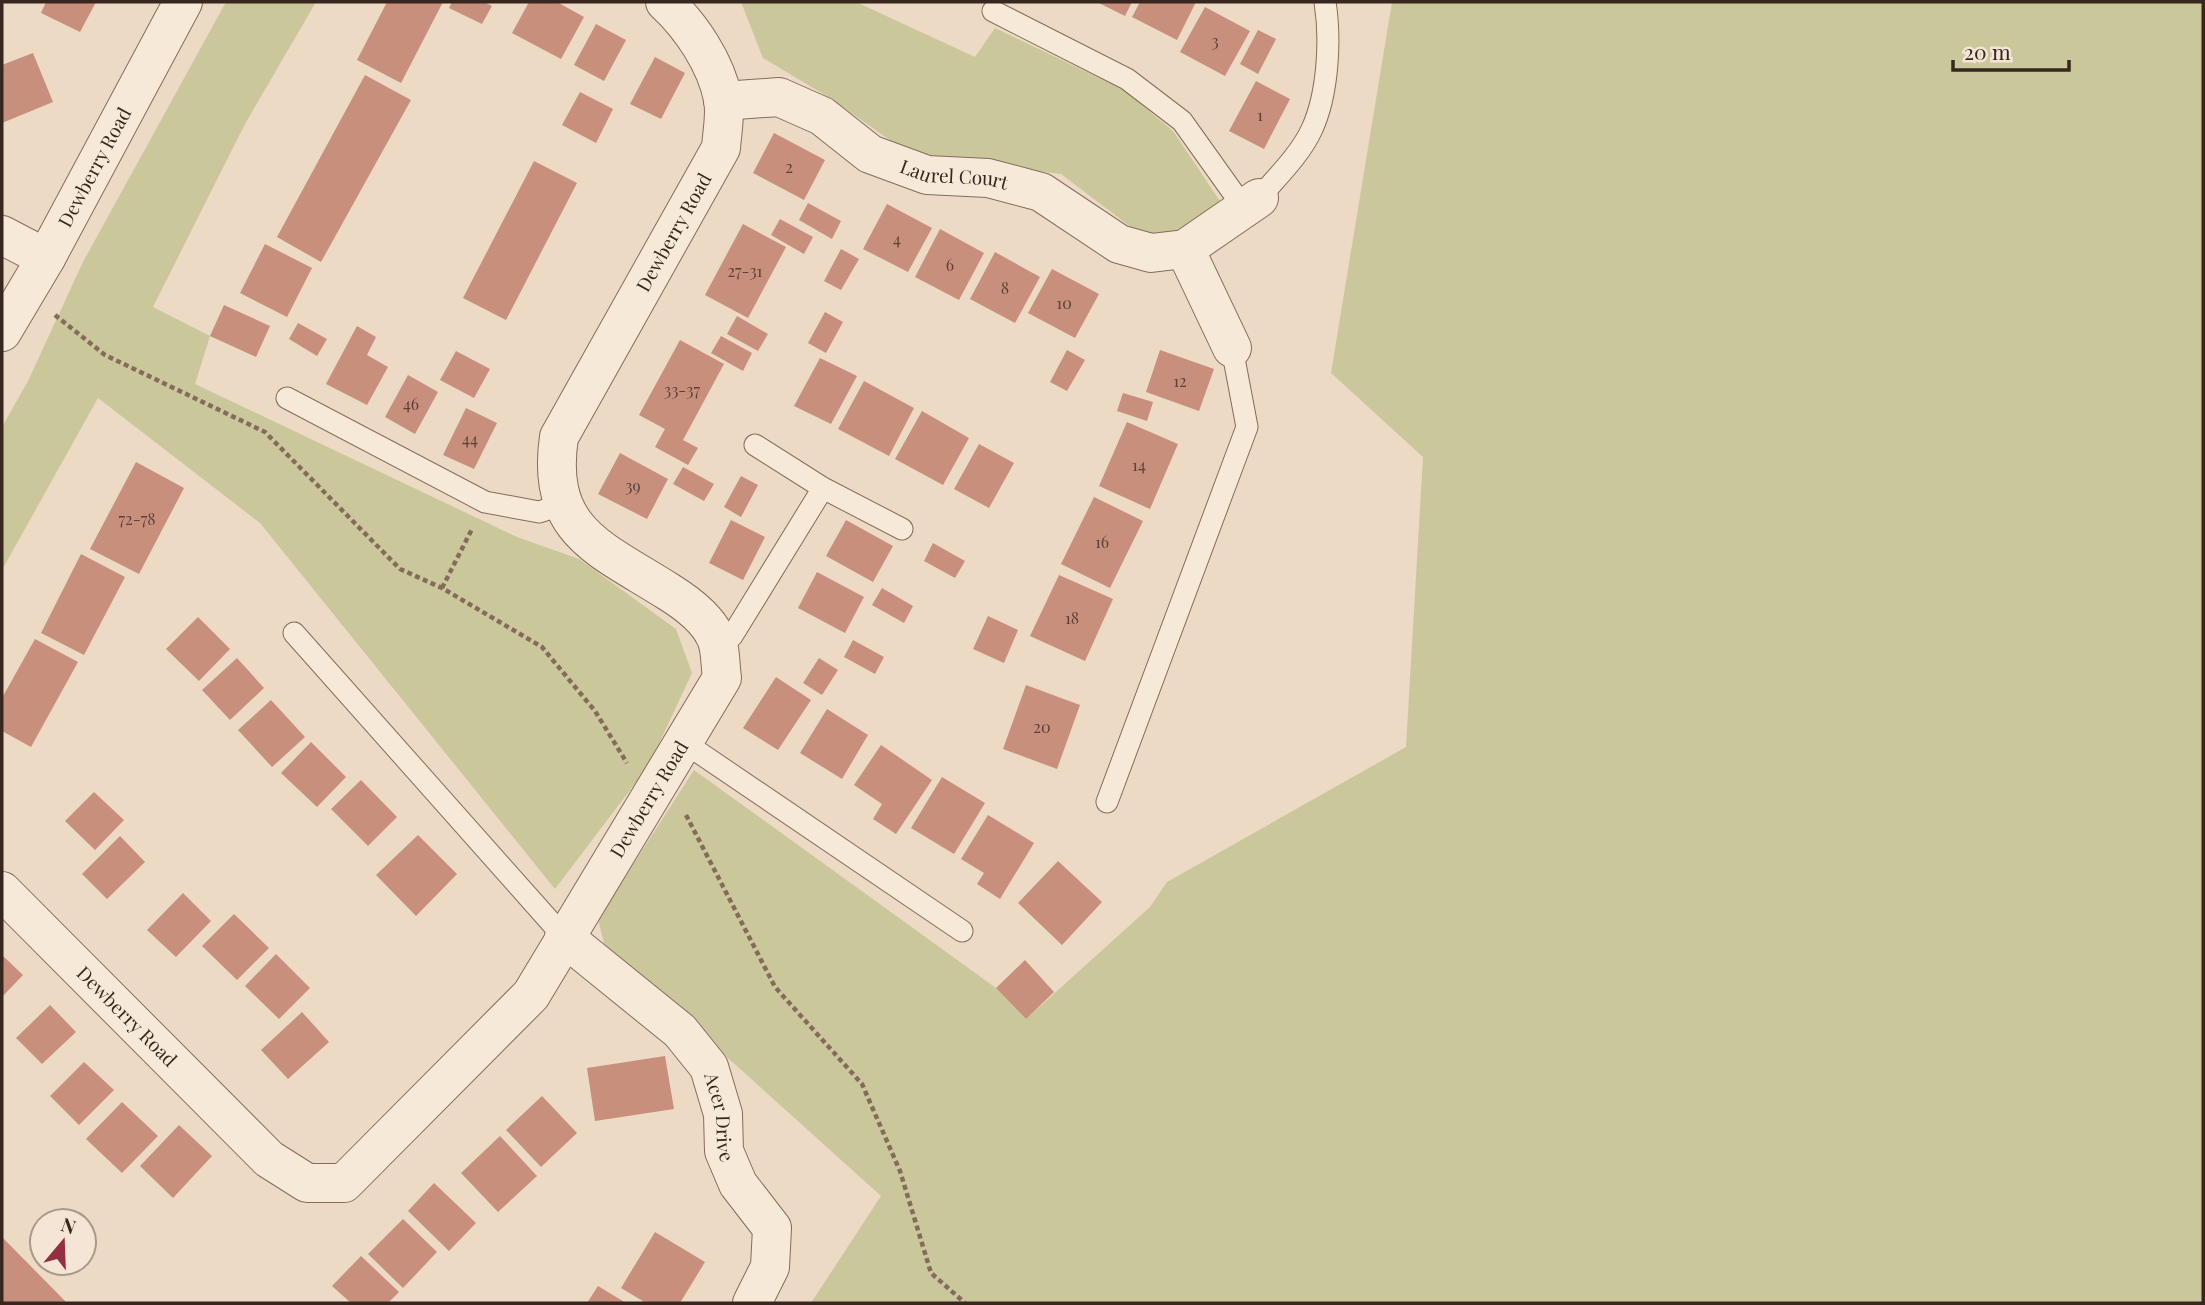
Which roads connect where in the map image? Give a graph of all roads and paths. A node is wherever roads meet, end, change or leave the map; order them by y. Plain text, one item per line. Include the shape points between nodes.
1 (183, 2) edge
2 (1325, 2) edge
3 (685, 9) edge
4 (993, 11) dead end
5 (723, 101) junction
6 (1251, 203) junction
7 (2, 235) edge
8 (1185, 249) junction
9 (46, 258) junction
10 (24, 291) junction
11 (2, 332) edge
12 (1233, 348) joint
13 (287, 398) dead end
14 (755, 445) dead end
15 (822, 488) junction
16 (485, 502) junction
17 (561, 505) junction
18 (902, 529) dead end
19 (442, 588) junction
20 (294, 633) dead end
21 (715, 636) junction
22 (685, 743) junction
23 (655, 792) junction
24 (1107, 802) dead end
25 (2, 891) edge
26 (962, 931) dead end
27 (564, 937) junction
28 (752, 1303) edge
29 (965, 1303) edge

1 - 9 street, Dewberry Road
2 - 6 lane via 1324,83 1312,129 1287,166
3 - 5 street, Dewberry Road
4 - 6 lane via 1127,79 1182,121
5 - 8 street, Laurel Court via 779,97 822,116 870,154 927,175 988,178 1041,192 1119,244 1151,253
5 - 17 street, Dewberry Road via 721,148 559,437 555,466
6 - 8 street, Laurel Court
7 - 9 street
8 - 12 street
9 - 10 street, Dewberry Road
10 - 11 street, Dewberry Road
10 - 19 path via 105,355 265,432 400,569
12 - 24 lane via 1247,427
13 - 16 lane
14 - 15 lane
15 - 18 lane
15 - 21 lane via 732,636
16 - 17 lane via 539,512
16 - 19 path
17 - 21 street, Dewberry Road via 590,542 689,605
19 - 23 path via 542,647 595,711 627,763
20 - 27 lane
21 - 22 street, Dewberry Road via 722,678
22 - 23 street, Dewberry Road
22 - 26 lane
23 - 27 street, Dewberry Road
23 - 29 path via 690,818 714,874 775,987 862,1084 900,1171 931,1273
25 - 27 street, Dewberry Road via 269,1160 307,1183 344,1183 531,995
27 - 28 street, Acer Drive via 680,1031 709,1067 723,1114 724,1151 738,1184 772,1228 770,1267

